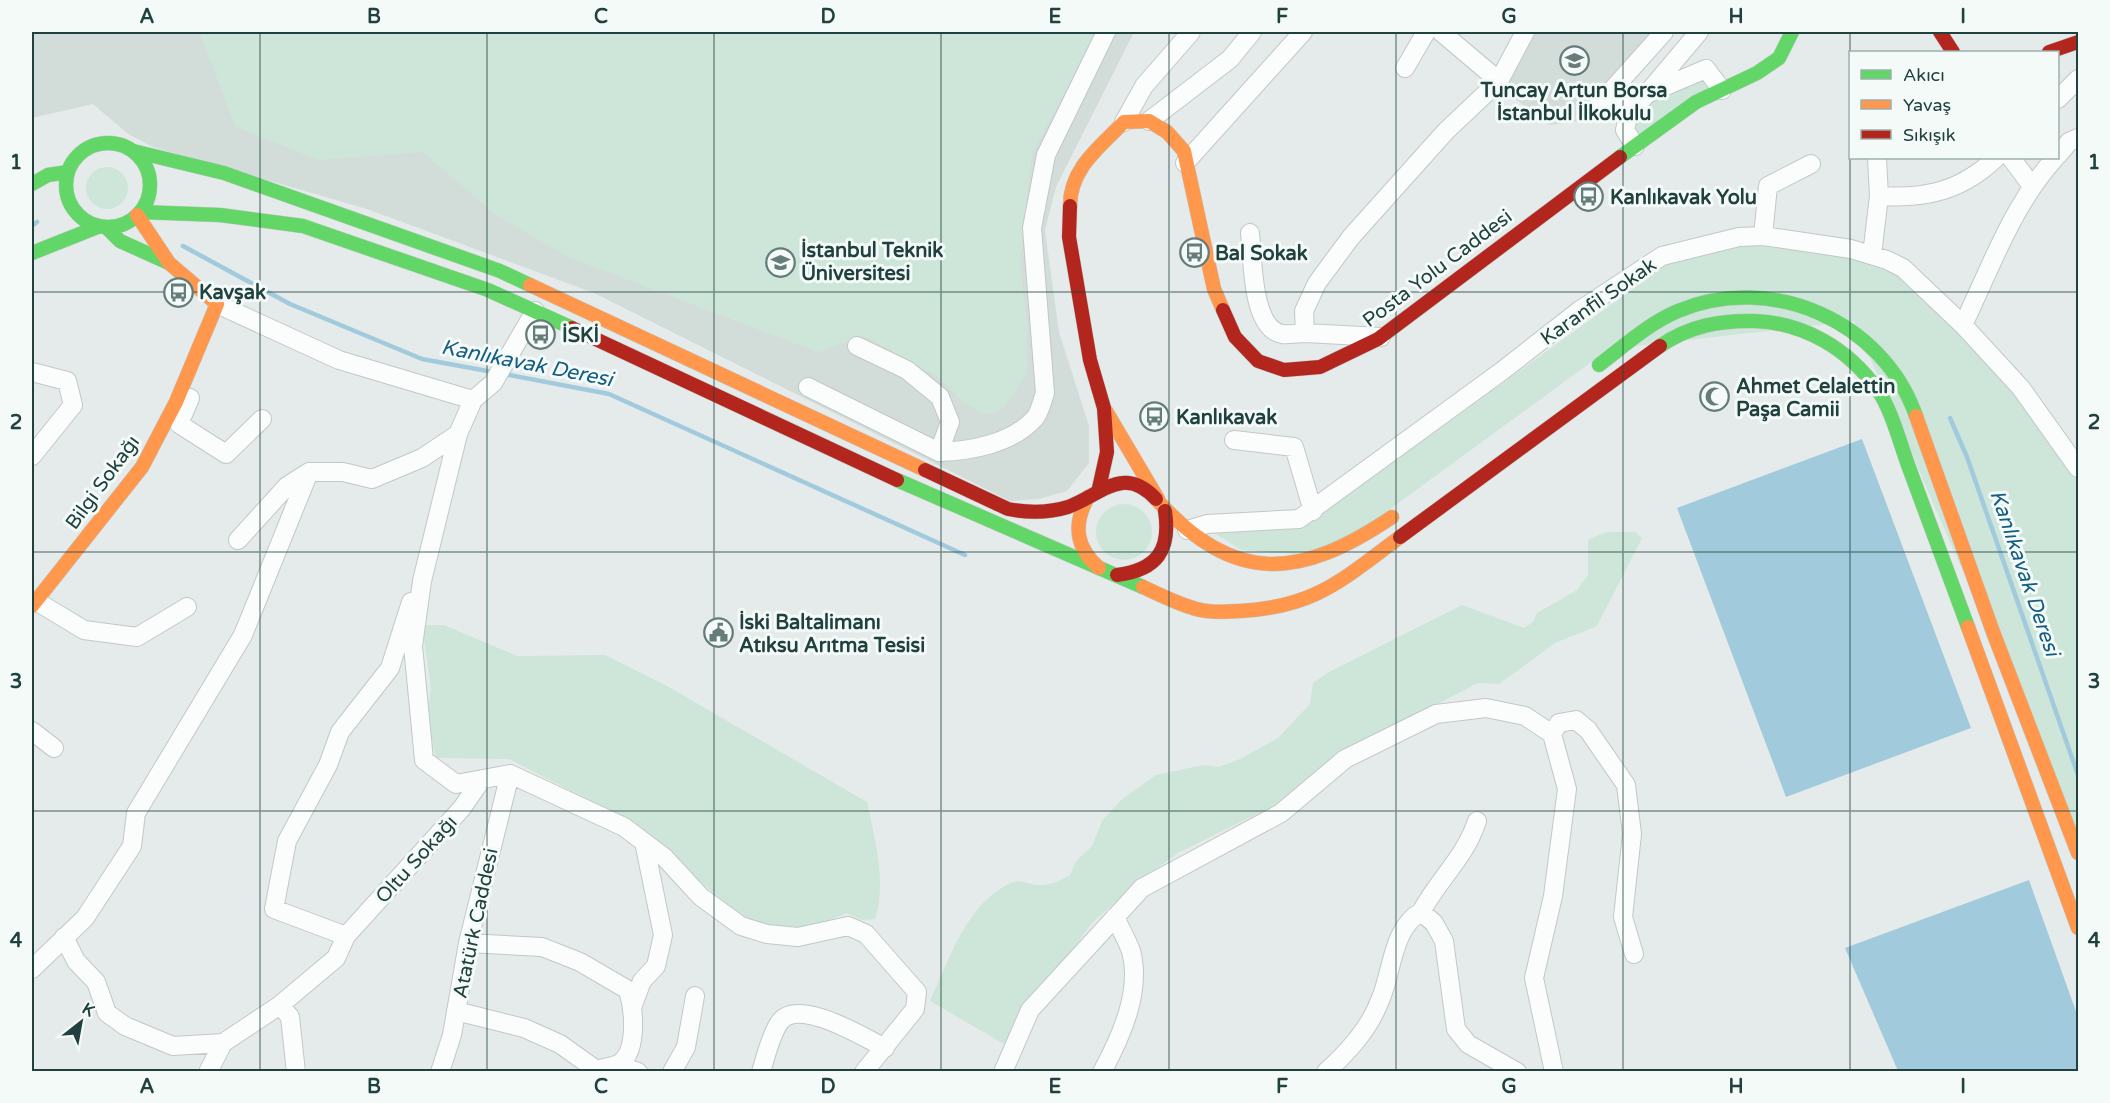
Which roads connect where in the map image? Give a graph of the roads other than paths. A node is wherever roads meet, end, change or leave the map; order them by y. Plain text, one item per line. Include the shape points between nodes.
1 (1106, 32) edge
2 (1191, 32) edge
3 (1252, 32) edge
4 (1303, 32) edge
5 (1425, 32) edge
6 (1441, 32) edge
7 (1525, 32) edge
8 (1664, 32) edge
9 (1699, 32) edge
10 (1792, 32) edge
11 (1940, 32) edge
12 (2079, 42) edge
13 (1952, 51) edge
14 (2052, 51) edge
15 (1405, 68) dead end
16 (2079, 79) edge
17 (1499, 81) junction
18 (1722, 90) junction
19 (1649, 93) junction
20 (2059, 98) edge
21 (1125, 122) junction
22 (1149, 122) junction
23 (2079, 138) edge
24 (1635, 146) junction
25 (133, 151) junction
26 (2059, 153) edge
27 (1877, 159) edge
28 (1995, 159) edge
29 (2012, 159) edge
30 (2054, 159) edge
31 (1185, 163) junction
32 (1811, 164) dead end
33 (68, 172) junction
34 (32, 184) edge
35 (2032, 186) junction
36 (1878, 196) junction
37 (139, 214) junction
38 (103, 227) junction
39 (1251, 233) dead end
40 (1763, 236) junction
41 (32, 253) edge
42 (1872, 255) junction
43 (169, 263) junction
44 (217, 304) junction
45 (535, 311) junction
46 (1963, 325) junction
47 (1305, 333) junction
48 (1381, 337) junction
49 (857, 346) dead end
50 (197, 351) junction
51 (32, 372) edge
52 (1584, 376) dead end
53 (808, 387) dead end
54 (473, 400) junction
55 (1104, 408) junction
56 (262, 419) dead end
57 (459, 434) junction
58 (1234, 440) dead end
59 (939, 452) junction
60 (32, 456) edge
61 (2079, 468) edge
62 (309, 472) junction
63 (1093, 493) junction
64 (1161, 505) junction
65 (1407, 507) dead end
66 (1313, 511) junction
67 (1187, 530) junction
68 (238, 540) dead end
69 (1101, 570) junction
70 (1117, 575) junction
71 (422, 580) junction
72 (34, 603) edge
73 (187, 607) dead end
74 (32, 731) edge
75 (1552, 734) junction
76 (54, 748) dead end
77 (510, 774) junction
78 (482, 779) junction
79 (1477, 821) dead end
80 (644, 842) junction
81 (2079, 853) edge
82 (1421, 912) junction
83 (1115, 917) junction
84 (2079, 928) edge
85 (346, 936) junction
86 (64, 937) junction
87 (468, 943) junction
88 (1634, 954) dead end
89 (32, 969) edge
90 (695, 996) dead end
91 (280, 1005) junction
92 (633, 1005) junction
93 (456, 1011) junction
94 (223, 1043) junction
95 (885, 1048) junction
96 (616, 1065) junction
97 (594, 1070) edge
98 (208, 1071) edge
99 (296, 1071) edge
100 (440, 1071) edge
101 (638, 1071) edge
102 (672, 1071) edge
103 (761, 1071) edge
104 (864, 1071) edge
105 (1003, 1071) edge
106 (1102, 1071) edge
107 (1326, 1071) edge
108 (1517, 1071) edge
109 (1554, 1071) edge

1 - 59 street via 1046,155 1032,228 1045,393 1036,417 990,444
2 - 21 street via 1144,86
3 - 22 street via 1230,59
4 - 31 street
5 - 15 street
6 - 17 street
7 - 17 street
8 - 19 street via 1596,108
9 - 19 street
10 - 18 main road, Posta Yolu Caddesi via 1779,58
11 - 13 main road
12 - 14 main road
16 - 20 street
17 - 47 street via 1446,131 1351,237 1317,283 1304,311
18 - 19 street via 1706,69
18 - 24 main road, Posta Yolu Caddesi via 1696,102
19 - 24 street via 1628,116 1624,130
21 - 22 main road
21 - 55 main road via 1082,166 1070,188 1069,237 1090,360
22 - 31 main road, Posta Yolu Caddesi via 1179,144
23 - 26 street via 2069,141
24 - 48 main road, Posta Yolu Caddesi
25 - 33 main road via 122,145 97,144 85,149
25 - 37 main road via 149,175 149,195
25 - 63 main road via 224,173 500,271 1008,508 1045,512 1069,506
27 - 36 street
28 - 36 street via 1950,190 1903,198
29 - 35 street
30 - 35 street
31 - 48 main road, Posta Yolu Caddesi via 1214,289 1245,350 1258,361 1284,370 1320,367
32 - 40 street via 1768,186
33 - 34 main road via 48,175
33 - 38 main road via 67,192 75,211
35 - 46 street via 2013,216
36 - 42 street
37 - 38 main road via 128,222
37 - 43 main road
37 - 45 main road via 220,215 303,226 488,290
38 - 41 main road
38 - 43 main road via 120,241
39 - 47 street via 1258,309 1269,328 1281,334
40 - 42 street, Karanfil Sokak
40 - 66 street, Karanfil Sokak via 1722,239 1662,256 1580,310
42 - 46 street, Karanfil Sokak via 1903,268
43 - 44 main road
44 - 50 main road, Bilgi Sokağı
44 - 54 street via 339,360
45 - 54 street via 493,382
45 - 69 main road via 961,510
46 - 61 street, Karanfil Sokak via 2039,409
47 - 48 street
49 - 59 street via 907,370 940,397 950,422
50 - 56 street via 203,368 179,424 226,454
50 - 72 main road, Bilgi Sokağı via 142,467
51 - 60 street via 67,381 73,405
52 - 81 main road via 1668,316 1729,297 1790,300 1847,325 1861,337 1897,374 1909,394 1993,632
53 - 59 street
54 - 57 street
55 - 63 main road via 1107,452
55 - 64 main road
57 - 62 street via 422,458 372,479 343,472
57 - 71 street
58 - 66 street via 1294,447
62 - 68 street via 287,486
62 - 86 street via 243,635 136,813 132,846 85,918
63 - 64 main road via 1124,482 1148,491
63 - 69 main road via 1080,509 1076,536 1081,550
64 - 67 main road
64 - 70 main road via 1168,533 1161,555 1140,572
65 - 67 main road via 1360,541 1315,561 1292,566 1240,559
66 - 67 street, Karanfil Sokak via 1299,519 1207,524
69 - 70 main road
70 - 84 main road via 1205,611 1252,612 1305,600 1355,571 1673,337 1705,324 1730,321 1778,322 1802,330 1834,345 1878,390
71 - 78 street via 413,646 424,760 456,784
71 - 85 street via 407,612 390,668 340,732 328,765 287,841 274,909
72 - 73 street via 84,630 136,637
74 - 76 street
75 - 83 street via 1525,716 1486,708 1436,714 1345,759 1281,813 1142,888
75 - 88 street via 1559,723 1576,720 1588,730 1626,785 1632,834 1623,917
75 - 109 street via 1567,789 1553,896 1534,978
77 - 78 street
77 - 80 street via 624,827
77 - 87 street, Atatürk Caddesi
78 - 85 street, Oltu Sokağı via 462,808
79 - 82 street via 1459,858 1433,889
80 - 92 street via 663,935 656,966 642,981
80 - 95 street via 665,858 701,897 741,926 798,937 848,926 866,934 917,992 915,1009
82 - 107 street via 1411,917 1397,945 1381,999 1366,1026 1351,1049
82 - 108 street via 1434,923 1444,941 1456,1029 1468,1044
83 - 105 street via 1030,1010
83 - 106 street via 1130,951 1134,979 1120,1038
85 - 91 street, Oltu Sokağı via 336,958
86 - 89 street
86 - 94 street via 76,961 96,982 107,1013 125,1026 172,1046
87 - 92 street via 542,947 580,962 628,990
87 - 93 street, Atatürk Caddesi
90 - 102 street via 686,1047
91 - 94 street, Oltu Sokağı
91 - 99 street via 290,1017
92 - 96 street via 633,1031 626,1058
93 - 97 street via 524,1028 560,1044
93 - 100 street, Atatürk Caddesi
94 - 98 street
95 - 103 street via 836,1024 797,1012 779,1022
95 - 104 street
96 - 97 street
96 - 101 street

